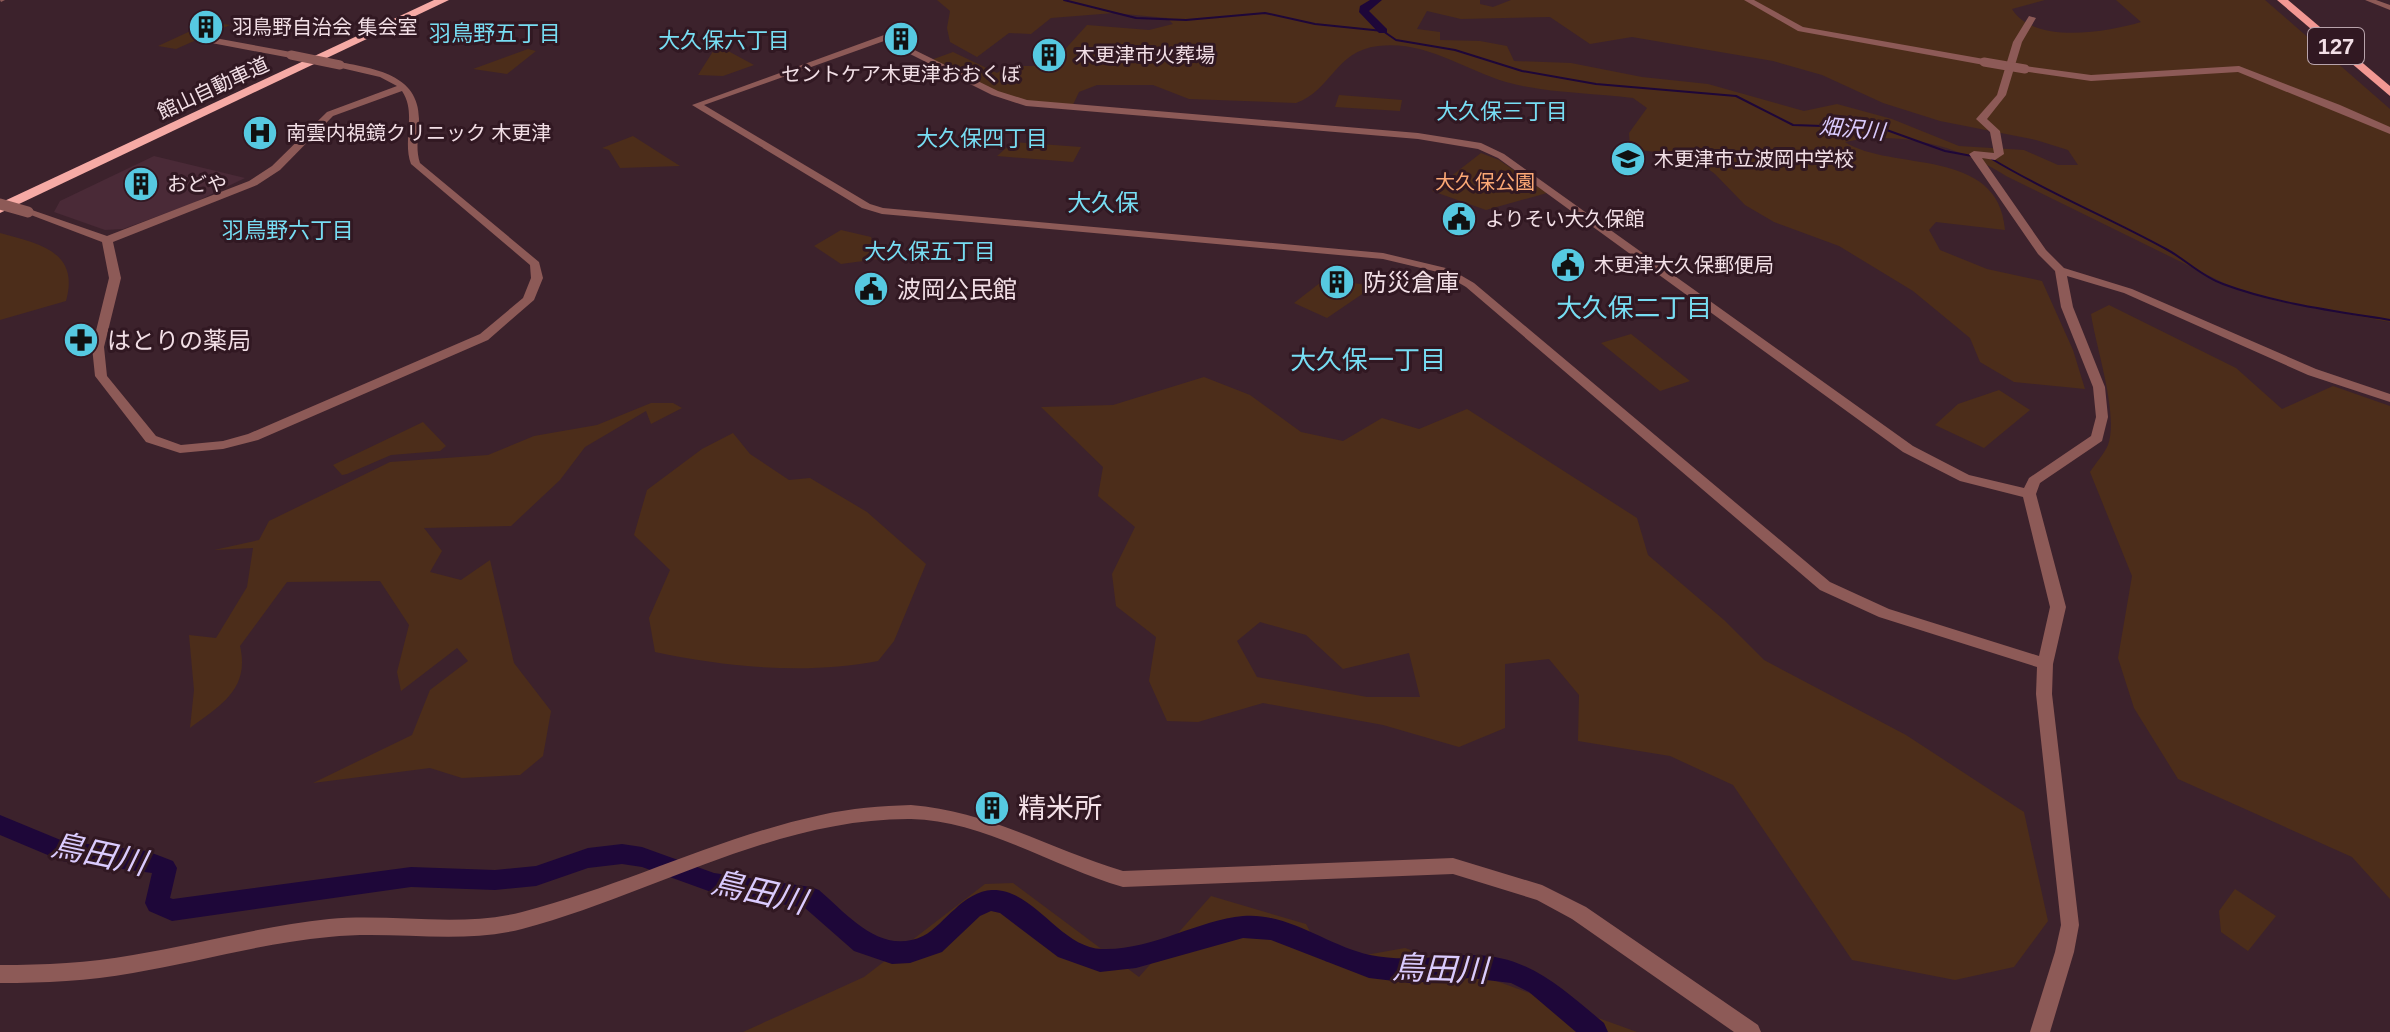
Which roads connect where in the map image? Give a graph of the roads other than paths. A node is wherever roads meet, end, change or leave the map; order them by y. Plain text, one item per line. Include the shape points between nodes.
1 (432, 0) edge
2 (443, 0) edge
3 (1748, 0) edge
4 (2282, 0) edge
5 (2292, 0) edge
6 (2369, 0) edge
7 (2390, 8) edge
8 (2032, 18) dead end
9 (204, 39) dead end
10 (2390, 83) edge
11 (404, 87) junction
12 (2390, 92) edge
13 (2390, 131) edge
14 (0, 205) edge
15 (107, 240) junction
16 (2060, 270) junction
17 (2390, 398) edge
18 (2029, 494) junction
19 (2045, 664) junction
20 (0, 974) edge
21 (1751, 1032) edge
22 (2040, 1032) edge

1 - 14 highway, 館山自動車道
2 - 14 highway, 館山自動車道
3 - 13 street, bridge via 1801,29 2025,69 2091,78 2239,69
4 - 12 highway, 127
5 - 10 highway, 127
6 - 7 street
8 - 16 street via 2017,43 1997,105 1981,119 1995,131 1999,154 1974,154
9 - 11 street, bridge via 379,74
11 - 15 street via 330,114 276,168 253,183
11 - 15 street via 417,105 411,153 416,164 535,264 537,278 528,300 484,337 253,437 211,447 171,448 145,432 99,368 115,278
14 - 15 street, bridge
16 - 17 street via 2128,291 2312,372
16 - 18 street via 2067,307 2099,387 2102,417 2097,438 2034,481
18 - 19 street via 2058,607
18 - 19 street via 1965,478 1908,449 1481,146 1418,136 1026,103 884,38 697,105 882,211 1383,256 1446,271 1507,315 1825,586 1884,613
19 - 22 street via 2070,925
20 - 21 street via 67,973 330,928 511,923 633,887 746,842 817,824 907,812 971,820 1123,879 1453,866 1542,893 1579,913

